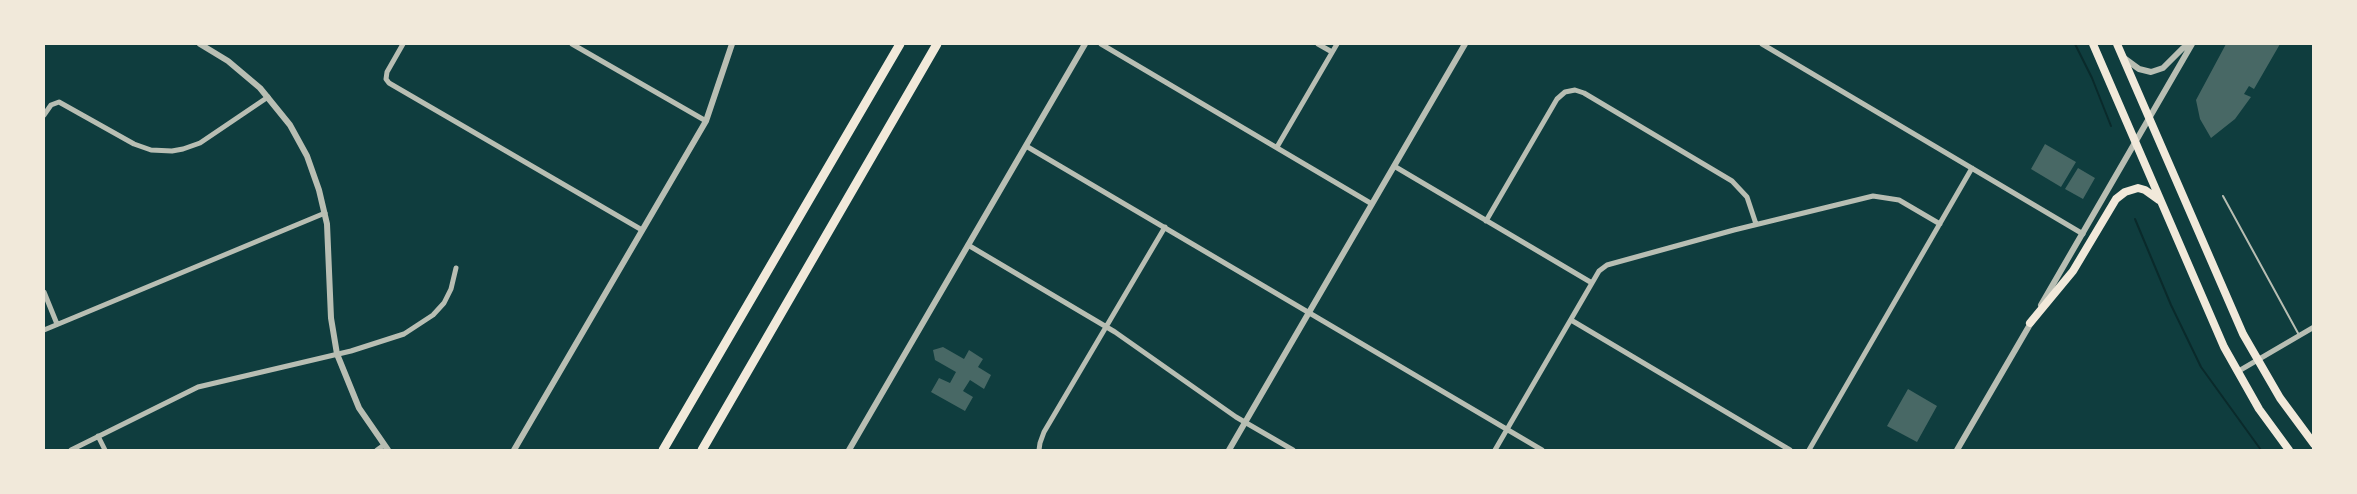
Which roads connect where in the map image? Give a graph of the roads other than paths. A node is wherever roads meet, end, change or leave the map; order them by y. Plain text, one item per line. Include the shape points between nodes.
1 (200, 44) edge
2 (403, 44) edge
3 (572, 44) edge
4 (732, 44) edge
5 (900, 44) edge
6 (1085, 44) edge
7 (1101, 44) edge
8 (1318, 44) edge
9 (1337, 44) edge
10 (1465, 44) edge
11 (1762, 44) edge
12 (2093, 44) edge
13 (2117, 44) edge
14 (2191, 44) edge
15 (936, 46) edge
16 (1332, 52) junction
17 (2124, 57) junction
18 (268, 97) junction
19 (44, 115) edge
20 (2150, 117) junction
21 (705, 121) junction
22 (2136, 142) junction
23 (1026, 146) junction
24 (1277, 147) junction
25 (1394, 166) junction
26 (1972, 168) junction
27 (2223, 195) dead end
28 (2161, 202) junction
29 (1372, 204) junction
30 (325, 213) junction
31 (1486, 221) junction
32 (1756, 224) junction
33 (1940, 224) junction
34 (1165, 227) junction
35 (642, 230) junction
36 (2083, 234) junction
37 (968, 245) junction
38 (456, 268) dead end
39 (1592, 283) junction
40 (44, 292) edge
41 (1310, 314) junction
42 (1571, 320) junction
43 (2031, 323) junction
44 (57, 324) junction
45 (1105, 326) junction
46 (2313, 327) edge
47 (44, 330) edge
48 (2299, 335) junction
49 (337, 354) junction
50 (2257, 360) junction
51 (2236, 372) junction
52 (1246, 423) junction
53 (1507, 430) junction
54 (99, 436) junction
55 (2313, 444) edge
56 (386, 448) edge
57 (71, 450) edge
58 (105, 450) edge
59 (377, 450) edge
60 (514, 450) edge
61 (663, 450) edge
62 (702, 450) edge
63 (849, 450) edge
64 (1039, 450) edge
65 (1229, 450) edge
66 (1293, 450) edge
67 (1495, 450) edge
68 (1542, 450) edge
69 (1790, 450) edge
70 (1809, 450) edge
71 (1957, 450) edge
72 (2289, 450) edge

1 - 18 street via 240,70
2 - 35 street via 388,69 386,79 392,85
3 - 21 street
4 - 21 street
5 - 61 highway
6 - 23 street
7 - 24 street
8 - 16 street
9 - 16 street
10 - 25 street
11 - 26 street
12 - 22 main road
13 - 17 main road
14 - 17 street via 2163,68 2151,72 2139,69
14 - 20 street
15 - 62 highway
16 - 24 street
17 - 20 main road
18 - 19 street via 200,142 172,151 134,144 59,102
18 - 30 street via 307,156
20 - 22 street
20 - 50 main road
21 - 35 street
22 - 28 main road
22 - 36 street
23 - 34 street
23 - 37 street
24 - 29 street
25 - 29 street
25 - 31 street
26 - 33 street
26 - 36 street
27 - 48 lane
28 - 43 main road via 2138,188 2116,199 2073,271
28 - 51 main road
29 - 41 street
30 - 44 street
30 - 49 street via 330,312
31 - 32 street via 1557,99 1575,90 1732,181 1747,197
31 - 39 street
32 - 33 street via 1873,196 1899,200
32 - 39 street via 1611,263 1599,271
33 - 70 street
34 - 41 street
34 - 45 street
35 - 60 street
36 - 43 street
37 - 45 street
37 - 63 street
38 - 49 street via 444,303 423,323 393,339
39 - 42 street
40 - 44 street
41 - 52 street
41 - 53 street
42 - 53 street
42 - 69 street
43 - 71 street
44 - 47 street
45 - 52 street
45 - 64 street via 1041,437
46 - 48 street
48 - 50 street
49 - 54 street via 198,387
49 - 56 street via 359,408
50 - 51 street
50 - 55 main road
51 - 72 main road
52 - 65 street
52 - 66 street
53 - 67 street
53 - 68 street
54 - 57 street
54 - 58 street
56 - 59 street

